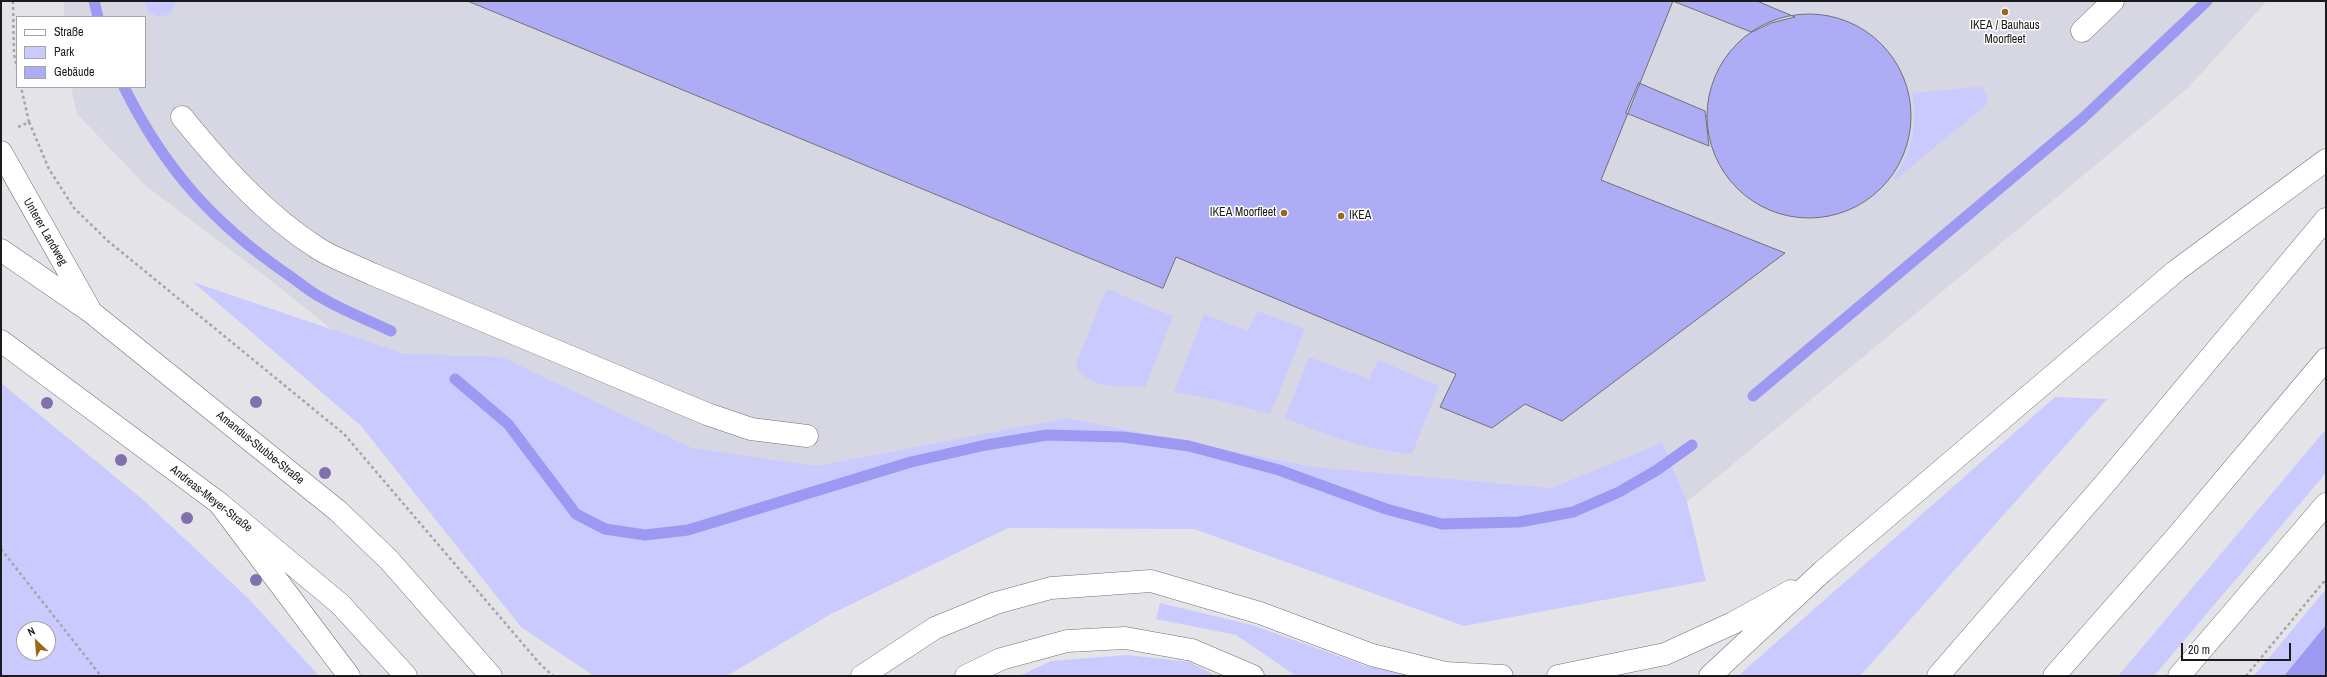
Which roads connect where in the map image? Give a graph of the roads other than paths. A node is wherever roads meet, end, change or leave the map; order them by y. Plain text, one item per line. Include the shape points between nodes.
1 (2113, 1) edge
2 (2082, 31) dead end
3 (182, 117) dead end
4 (1, 152) edge
5 (2326, 160) edge
6 (2326, 219) edge
7 (1, 250) edge
8 (91, 312) junction
9 (1, 341) edge
10 (2326, 360) edge
11 (807, 436) dead end
12 (219, 503) junction
13 (2326, 504) edge
14 (1818, 576) junction
15 (349, 676) edge
16 (406, 676) edge
17 (491, 676) edge
18 (862, 676) edge
19 (966, 676) edge
20 (1253, 676) edge
21 (1502, 676) edge
22 (1558, 676) edge
23 (1710, 676) edge
24 (1938, 676) edge
25 (2054, 676) edge
26 (2179, 676) edge

1 - 2 main road
3 - 11 main road via 219,162 263,205 320,249 406,288 707,414 751,429
4 - 8 main road, Unterer Landweg
5 - 14 main road via 2178,270
6 - 24 main road via 2108,480
7 - 8 main road, Amandus-Stubbe-Straße
8 - 17 main road, Amandus-Stubbe-Straße via 338,511 389,560
9 - 12 main road, Andreas-Meyer-Straße
10 - 25 main road
12 - 15 main road
12 - 16 main road, Andreas-Meyer-Straße via 340,604
13 - 26 main road
14 - 22 main road via 1733,623 1665,654
14 - 23 main road
18 - 21 main road via 935,628 996,603 1051,588 1151,581 1260,613 1372,655 1445,673
19 - 20 main road via 1001,659 1067,642 1124,638 1192,650

